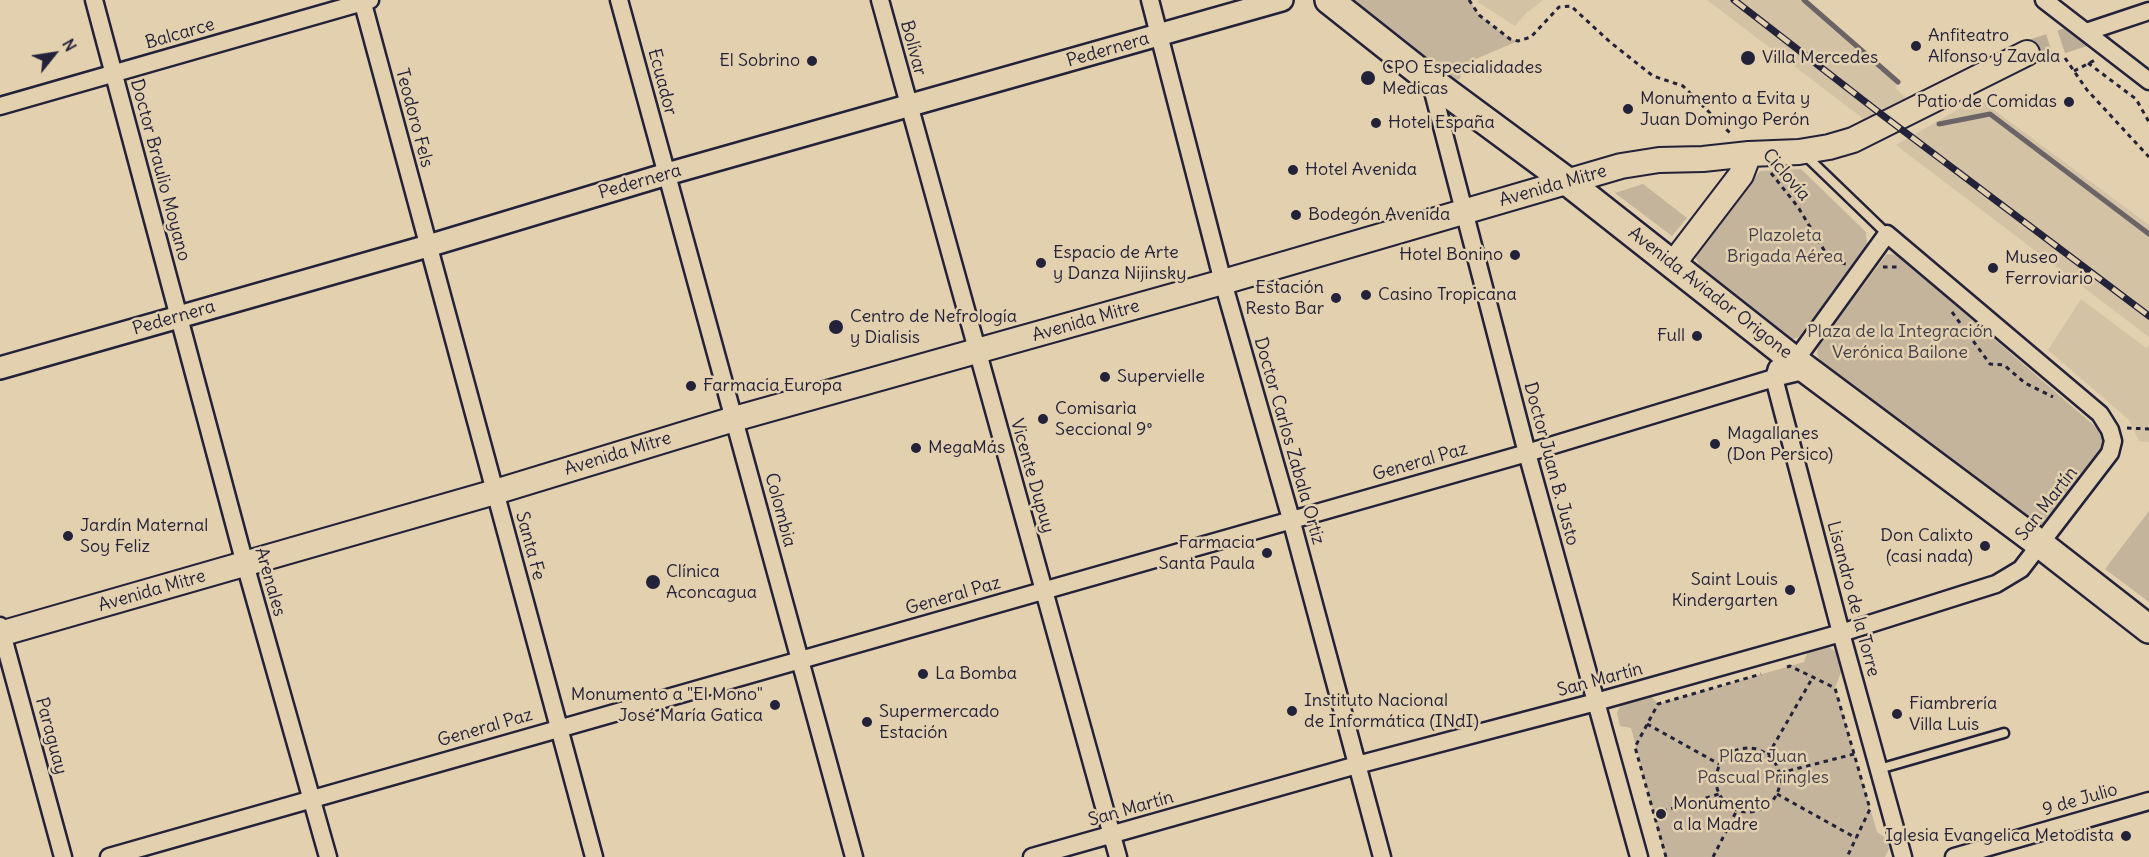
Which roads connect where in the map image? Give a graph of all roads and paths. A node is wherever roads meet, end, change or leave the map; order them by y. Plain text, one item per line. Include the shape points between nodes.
1 (94, 0) edge
2 (620, 0) edge
3 (880, 0) edge
4 (1150, 0) edge
5 (1282, 0) edge
6 (1329, 0) edge
7 (1469, 0) edge
8 (2044, 0) edge
9 (365, 1) edge
10 (2149, 11) edge
11 (2086, 32) junction
12 (1159, 35) junction
13 (2027, 52) tunnel mouth
14 (2065, 58) dead end
15 (2100, 58) dead end
16 (2088, 63) junction
17 (2074, 71) junction
18 (114, 74) junction
19 (1430, 80) junction
20 (2149, 81) edge
21 (0, 106) edge
22 (908, 106) junction
23 (2149, 122) edge
24 (1802, 151) junction
25 (1749, 154) junction
26 (2149, 157) edge
27 (667, 174) junction
28 (1568, 182) junction
29 (1466, 212) junction
30 (1887, 234) junction
31 (428, 246) junction
32 (1673, 264) junction
33 (1863, 267) junction
34 (1903, 267) dead end
35 (1223, 282) junction
36 (1952, 312) dead end
37 (179, 317) junction
38 (977, 352) junction
39 (1794, 360) junction
40 (0, 368) edge
41 (1774, 378) junction
42 (2054, 398) dead end
43 (734, 419) junction
44 (2149, 429) edge
45 (2111, 436) junction
46 (1527, 453) junction
47 (495, 492) junction
48 (1291, 519) junction
49 (2040, 544) junction
50 (245, 564) junction
51 (1043, 590) junction
52 (2149, 629) edge
53 (1, 632) edge
54 (1841, 633) junction
55 (801, 660) junction
56 (1779, 669) dead end
57 (1768, 672) dead end
58 (1813, 677) junction
59 (1596, 702) junction
60 (1647, 724) junction
61 (559, 728) junction
62 (2004, 733) dead end
63 (1768, 754) junction
64 (1854, 754) junction
65 (1719, 764) junction
66 (1358, 765) junction
67 (1879, 769) junction
68 (1779, 773) junction
69 (1719, 794) junction
70 (1777, 794) junction
71 (312, 798) junction
72 (2149, 801) edge
73 (1737, 810) junction
74 (1654, 814) junction
75 (1112, 834) junction
76 (1856, 838) junction
77 (63, 857) edge
78 (109, 857) edge
79 (328, 857) edge
80 (594, 857) edge
81 (854, 857) edge
82 (1032, 857) edge
83 (1118, 857) edge
84 (1382, 857) edge
85 (1639, 857) edge
86 (1666, 857) edge
87 (1713, 857) edge
88 (1847, 857) edge
89 (1903, 857) edge
90 (1953, 857) edge

1 - 18 street, Doctor Braulio Moyano
2 - 27 street, Ecuador
3 - 22 street, Bolívar
4 - 12 street, Doctor Carlos Zabala Ortiz
5 - 12 street, Pedernera
6 - 19 main road, Avenida Aviador Origone
7 - 25 path, Ciclovía via 1479,15 1518,41 1531,37 1558,7 1571,6 1653,76 1683,86
8 - 11 street
9 - 18 street, Balcarce
9 - 31 street, Teodoro Fels
10 - 11 street
11 - 20 street
12 - 22 street, Pedernera
12 - 35 street, Doctor Carlos Zabala Ortiz
13 - 24 main road, Avenida Mitre via 1853,140
14 - 17 path
15 - 16 path
16 - 17 path
16 - 23 path via 2136,99
17 - 26 path
18 - 21 street, Balcarce
18 - 37 street, Doctor Braulio Moyano
19 - 28 main road, Avenida Aviador Origone
19 - 29 street, Doctor Juan B. Justo
22 - 27 street, Pedernera
22 - 38 street, Vicente Dupuy
24 - 25 main road, Avenida Mitre
24 - 30 lane
25 - 28 main road, Avenida Mitre via 1659,160 1621,166
25 - 32 main road via 1741,175
25 - 33 path, Ciclovía via 1772,174 1798,207 1830,260
27 - 31 street, Pedernera
27 - 43 street, Colombia
28 - 29 main road, Avenida Mitre
28 - 32 main road, Avenida Aviador Origone
29 - 35 main road, Avenida Mitre
29 - 46 street, Doctor Juan B. Justo
30 - 33 street
30 - 45 street via 2100,414
31 - 37 street, Pedernera
31 - 47 street, Santa Fe
32 - 39 main road, Avenida Aviador Origone
33 - 34 path, Ciclovía
33 - 39 street
35 - 38 main road, Avenida Mitre
35 - 48 street, Doctor Carlos Zabala Ortiz
36 - 42 path via 1990,363 2004,365 2025,383
37 - 40 street, Pedernera
37 - 50 street, Arenales
38 - 43 main road, Avenida Mitre
38 - 51 street, Vicente Dupuy
39 - 41 street, General Paz
39 - 41 street, Lisandro de la Torre
39 - 49 main road, Avenida Aviador Origone
41 - 46 street, General Paz
41 - 54 street, Lisandro de la Torre
43 - 47 main road, Avenida Mitre
43 - 55 street, Colombia
44 - 45 path
45 - 49 street, San Martín via 2110,453
46 - 48 street, General Paz
46 - 59 street, Doctor Juan B. Justo
47 - 50 main road, Avenida Mitre
47 - 61 street, Santa Fe
48 - 51 street, General Paz
48 - 66 street, Doctor Carlos Zabala Ortiz
49 - 52 main road, Avenida Aviador Origone
49 - 54 street, San Martín via 2021,569 1996,584
50 - 53 main road, Avenida Mitre
50 - 71 street, Arenales
51 - 55 street, General Paz
51 - 75 street, Vicente Dupuy
53 - 77 street, Paraguay
54 - 59 street, San Martín
54 - 67 street, Lisandro de la Torre
55 - 61 street, General Paz
55 - 81 street, Colombia
56 - 58 path via 1790,666
57 - 60 path via 1658,704
58 - 63 path
58 - 64 path via 1835,688
59 - 66 street, San Martín
59 - 85 street, Doctor Juan B. Justo
60 - 65 path
60 - 74 path via 1635,747
61 - 71 street, General Paz
61 - 80 street, Santa Fe
62 - 67 lane
63 - 65 path via 1749,747 1738,748
63 - 68 path
64 - 68 path
64 - 76 path via 1870,810
65 - 69 path via 1715,780
66 - 75 street, San Martín
66 - 84 street, Doctor Carlos Zabala Ortiz
67 - 89 street, Lisandro de la Torre
68 - 70 path
69 - 73 path
69 - 74 path
70 - 73 path via 1762,809
70 - 76 path
71 - 78 street, General Paz
71 - 79 street, Arenales
72 - 90 street, 9 de Julio
73 - 87 path
74 - 86 path
75 - 82 street, San Martín
75 - 83 street, Vicente Dupuy
76 - 88 path

